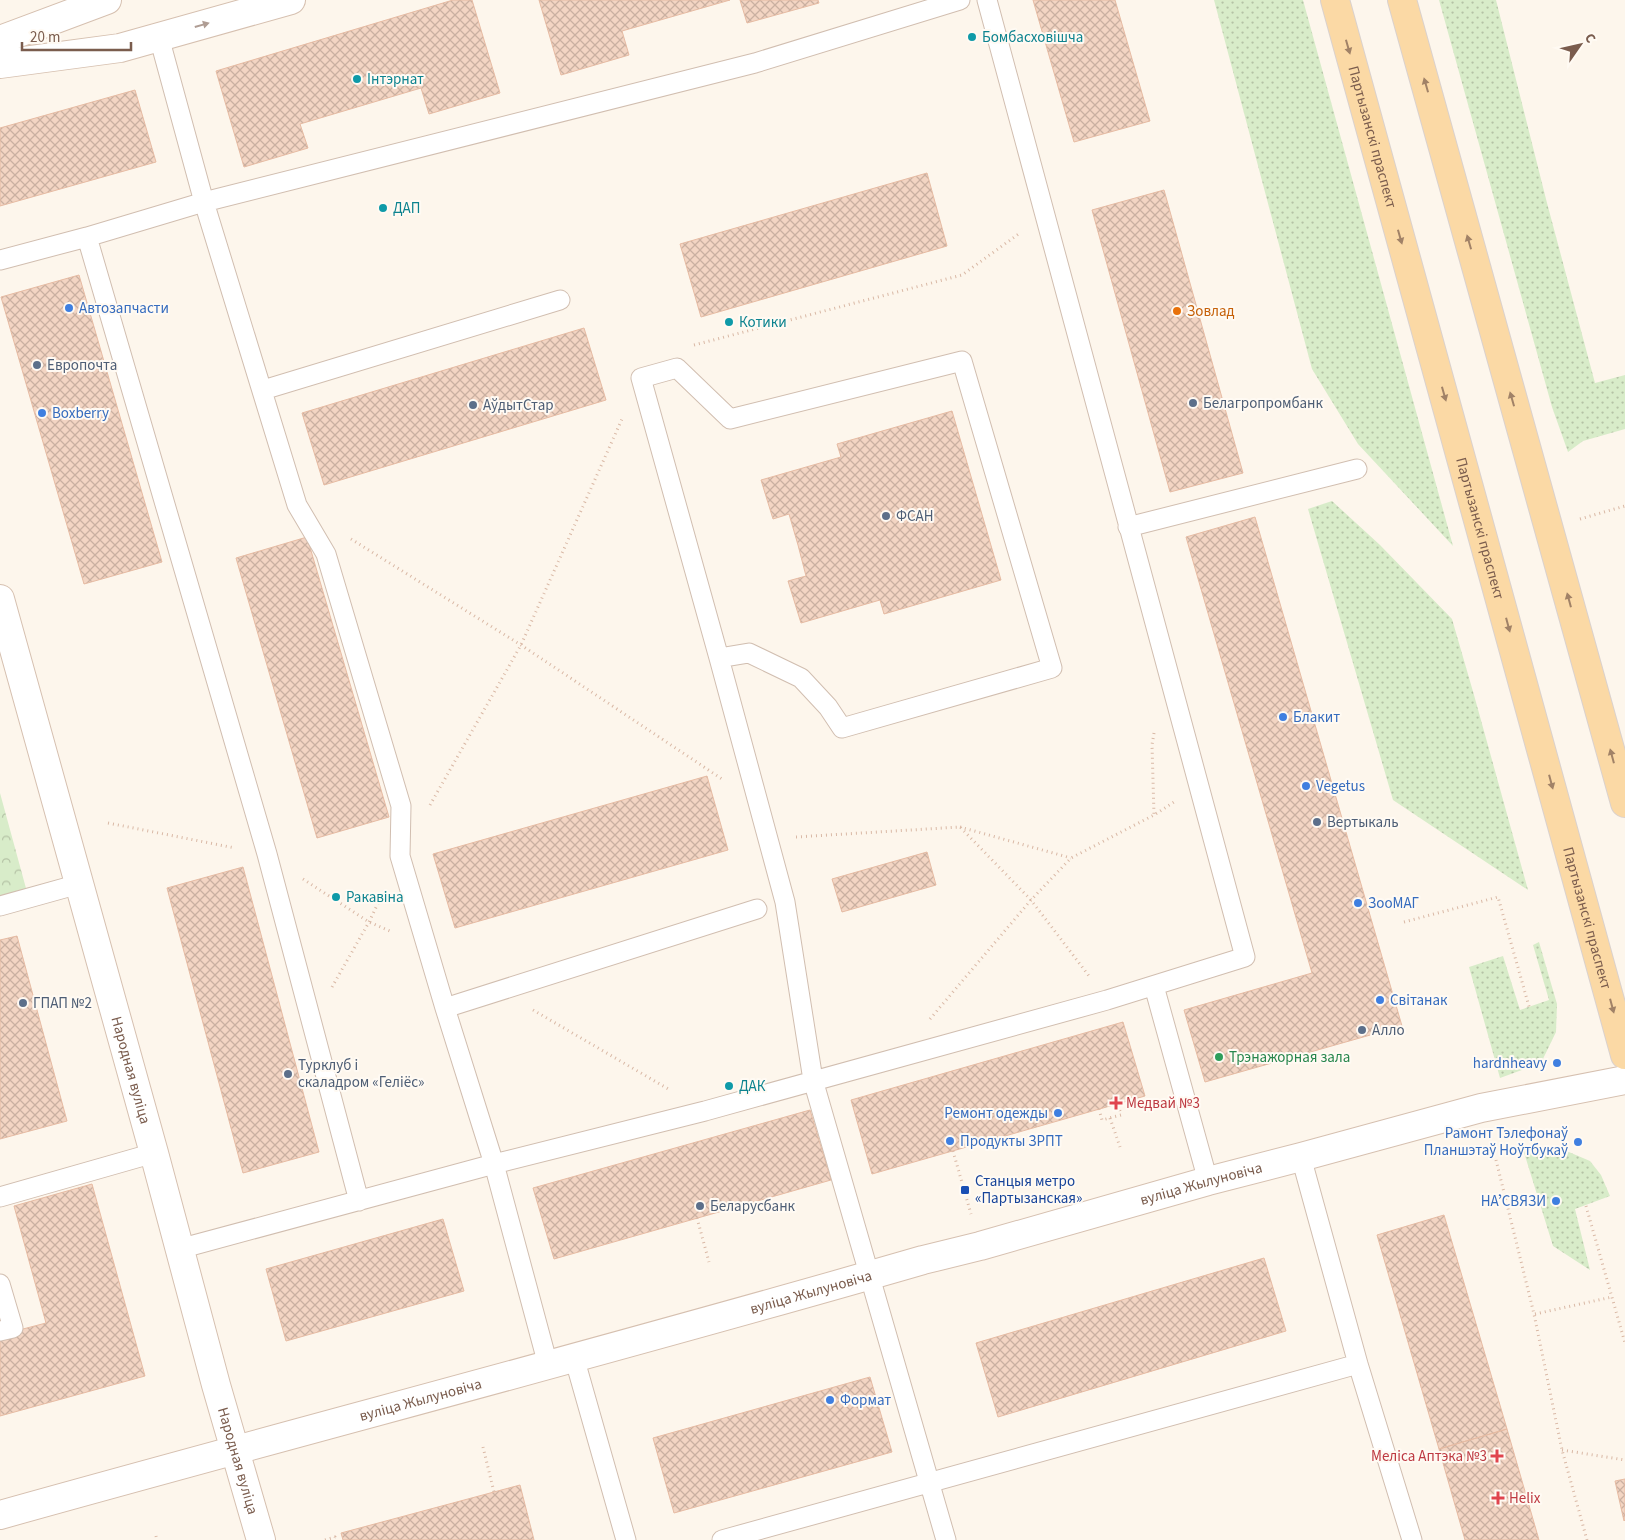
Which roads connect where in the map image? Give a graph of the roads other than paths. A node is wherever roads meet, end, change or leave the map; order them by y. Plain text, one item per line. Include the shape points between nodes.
1 (107, 0) edge
2 (291, 0) edge
3 (960, 0) edge
4 (987, 0) edge
5 (1335, 0) edge
6 (1402, 0) edge
7 (159, 37) junction
8 (0, 40) edge
9 (0, 64) edge
10 (204, 202) junction
11 (87, 237) junction
12 (0, 260) edge
13 (560, 300) dead end
14 (262, 390) junction
15 (1357, 469) dead end
16 (1128, 527) junction
17 (0, 599) edge
18 (7, 651) edge
19 (720, 658) junction
20 (1625, 803) edge
21 (79, 884) junction
22 (0, 906) edge
23 (757, 909) dead end
24 (1154, 986) junction
25 (445, 1008) junction
26 (1625, 1055) edge
27 (813, 1080) junction
28 (1625, 1080) edge
29 (154, 1153) junction
30 (1301, 1157) junction
31 (494, 1164) junction
32 (1208, 1181) junction
33 (0, 1197) edge
34 (359, 1200) junction
35 (180, 1249) junction
36 (869, 1276) junction
37 (0, 1284) edge
38 (0, 1331) edge
39 (574, 1357) junction
40 (1358, 1364) junction
41 (548, 1365) junction
42 (235, 1451) junction
43 (930, 1482) junction
44 (0, 1515) edge
45 (261, 1540) edge
46 (626, 1540) edge
47 (722, 1540) edge
48 (946, 1540) edge
49 (1412, 1540) edge

1 - 8 main road
7 -> 2 main road
3 - 10 lane via 755,63
4 - 16 lane
5 -> 26 main road, Партызанскі праспект
20 -> 6 main road
7 - 9 main road via 120,48
7 - 10 lane
10 - 11 lane
10 - 14 lane
11 - 12 lane
11 - 34 lane via 267,854
13 - 14 lane
14 - 25 lane via 297,505 326,554 401,806 400,856
15 - 16 lane
16 - 24 lane via 1245,957
17 - 18 main road, Народная вуліца
18 - 21 main road, Народная вуліца
19 - 19 lane via 641,378 677,368 730,419 962,361 1052,668 842,728 802,678 749,653
19 - 27 lane via 785,902
21 - 22 lane
21 - 29 main road, Народная вуліца
23 - 25 lane
24 - 27 lane
24 - 32 lane
25 - 31 lane
27 - 31 lane
27 - 36 lane
28 - 30 main road, вуліца Жылуновіча via 1481,1108
29 - 33 lane
29 - 35 main road, Народная вуліца
30 - 32 main road, вуліца Жылуновіча
30 - 40 lane
31 - 34 lane
31 - 41 lane
32 - 36 main road, вуліца Жылуновіча
34 - 35 lane
35 - 42 main road, Народная вуліца
36 - 39 main road, вуліца Жылуновіча
36 - 43 lane
37 - 38 lane via 13,1328
39 - 41 main road, вуліца Жылуновіча
39 - 46 lane
40 - 43 lane
40 - 49 lane
41 - 42 main road, вуліца Жылуновіча
42 - 44 main road, вуліца Жылуновіча
42 - 45 main road, Народная вуліца
43 - 47 lane
43 - 48 lane

